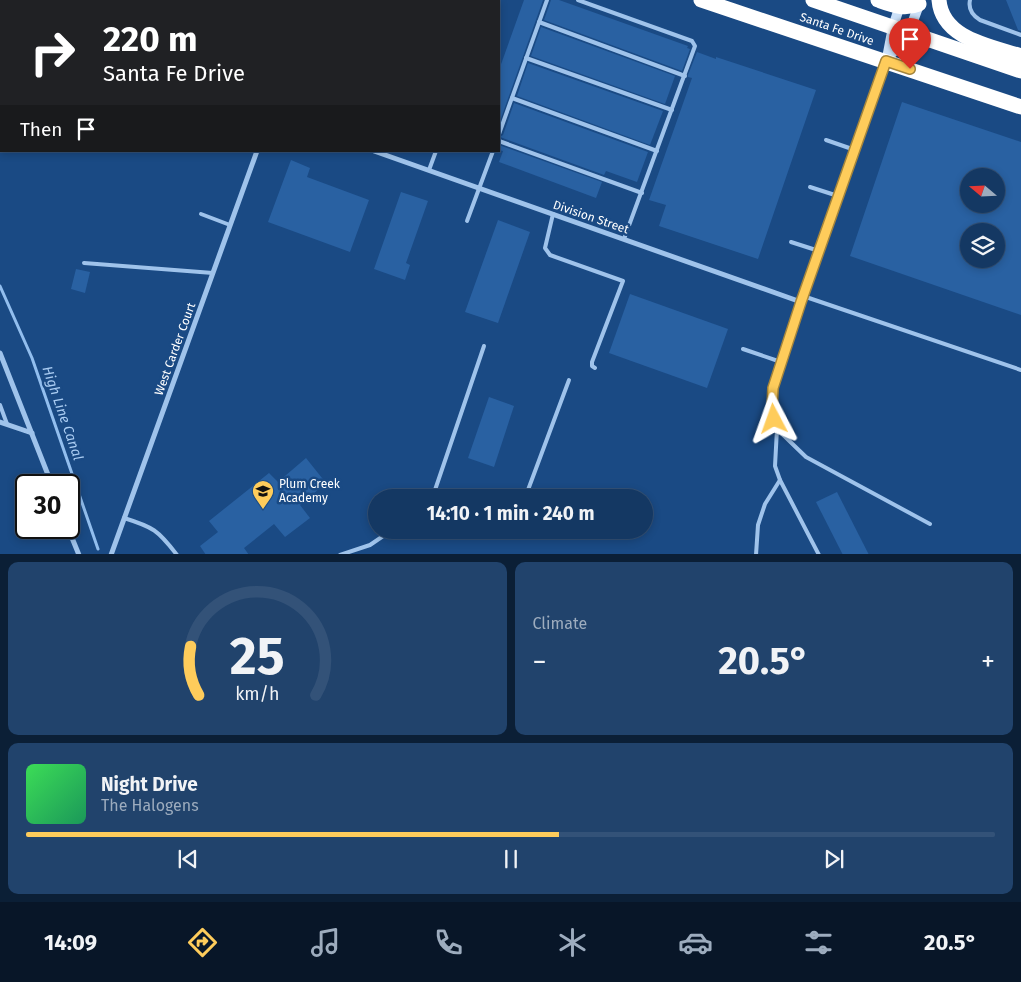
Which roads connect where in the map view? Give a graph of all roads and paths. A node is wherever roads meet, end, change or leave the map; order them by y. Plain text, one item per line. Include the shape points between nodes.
1 (547, 0) edge
2 (578, 0) edge
3 (700, 0) edge
4 (813, 0) edge
5 (878, 0) edge
6 (939, 0) edge
7 (970, 0) edge
8 (920, 2) edge
9 (900, 3) edge
10 (539, 22) junction
11 (893, 27) junction
12 (909, 32) junction
13 (1021, 35) edge
14 (1021, 56) edge
15 (526, 58) junction
16 (886, 61) junction
17 (1021, 71) edge
18 (685, 76) junction
19 (512, 98) junction
20 (1021, 107) edge
21 (672, 110) junction
22 (500, 131) edge
23 (826, 140) dead end
24 (500, 141) edge
25 (854, 150) junction
26 (657, 151) junction
27 (257, 152) edge
28 (377, 152) edge
29 (436, 152) edge
30 (493, 152) edge
31 (429, 170) junction
32 (810, 187) dead end
33 (479, 188) junction
34 (642, 193) junction
35 (838, 196) junction
36 (201, 214) dead end
37 (553, 214) junction
38 (467, 221) dead end
39 (230, 225) junction
40 (624, 240) junction
41 (790, 242) dead end
42 (819, 251) junction
43 (84, 262) dead end
44 (213, 273) junction
45 (803, 296) junction
46 (801, 302) junction
47 (484, 346) dead end
48 (743, 349) dead end
49 (0, 353) edge
50 (781, 362) junction
51 (595, 368) dead end
52 (1021, 370) edge
53 (569, 380) dead end
54 (0, 405) edge
55 (0, 422) edge
56 (7, 424) junction
57 (777, 429) junction
58 (32, 433) junction
59 (48, 474) edge
60 (780, 480) junction
61 (435, 489) edge
62 (528, 489) edge
63 (124, 518) junction
64 (930, 524) dead end
65 (73, 539) edge
66 (379, 539) edge
67 (79, 554) edge
68 (111, 554) edge
69 (177, 554) edge
70 (340, 554) edge
71 (756, 554) edge
72 (819, 554) edge

1 - 10 lane
2 - 18 lane via 692,41 695,49
3 - 16 highway, Santa Fe Drive
4 - 11 highway, Santa Fe Drive
5 - 9 highway
6 - 14 highway via 943,16 954,30 967,38
7 - 13 lane via 974,17
8 - 9 highway via 913,6
8 - 12 street
9 - 11 street
10 - 15 lane
10 - 18 lane
11 - 12 highway, Santa Fe Drive
11 - 16 street
12 - 16 street
12 - 17 highway, Santa Fe Drive
15 - 19 lane
15 - 21 lane
16 - 20 highway, Santa Fe Drive
16 - 25 street
18 - 21 lane
19 - 22 lane
19 - 26 lane
21 - 26 lane
23 - 25 lane
24 - 34 lane
25 - 35 street
26 - 34 lane
27 - 39 street, West Carder Court
28 - 31 street, Division Street
29 - 31 lane
30 - 33 lane
31 - 33 street, Division Street
32 - 35 lane
33 - 37 street, Division Street
33 - 38 lane
34 - 40 lane
35 - 42 street
36 - 39 lane
37 - 40 street, Division Street
37 - 51 lane via 545,248 550,255 623,281 592,362
39 - 44 street, West Carder Court
40 - 46 street, Division Street
41 - 42 lane
42 - 45 street
43 - 44 lane
44 - 63 street, West Carder Court
45 - 46 street
45 - 52 lane
46 - 50 street
47 - 61 lane
48 - 50 lane
49 - 58 street
50 - 57 street via 772,395
53 - 62 lane
54 - 56 lane
55 - 56 street
56 - 58 street
57 - 60 lane via 775,466
57 - 64 lane via 806,457
58 - 59 street
60 - 71 lane via 765,504 758,525
60 - 72 lane
63 - 68 street, West Carder Court
63 - 69 lane via 149,526
65 - 67 street
66 - 70 lane

